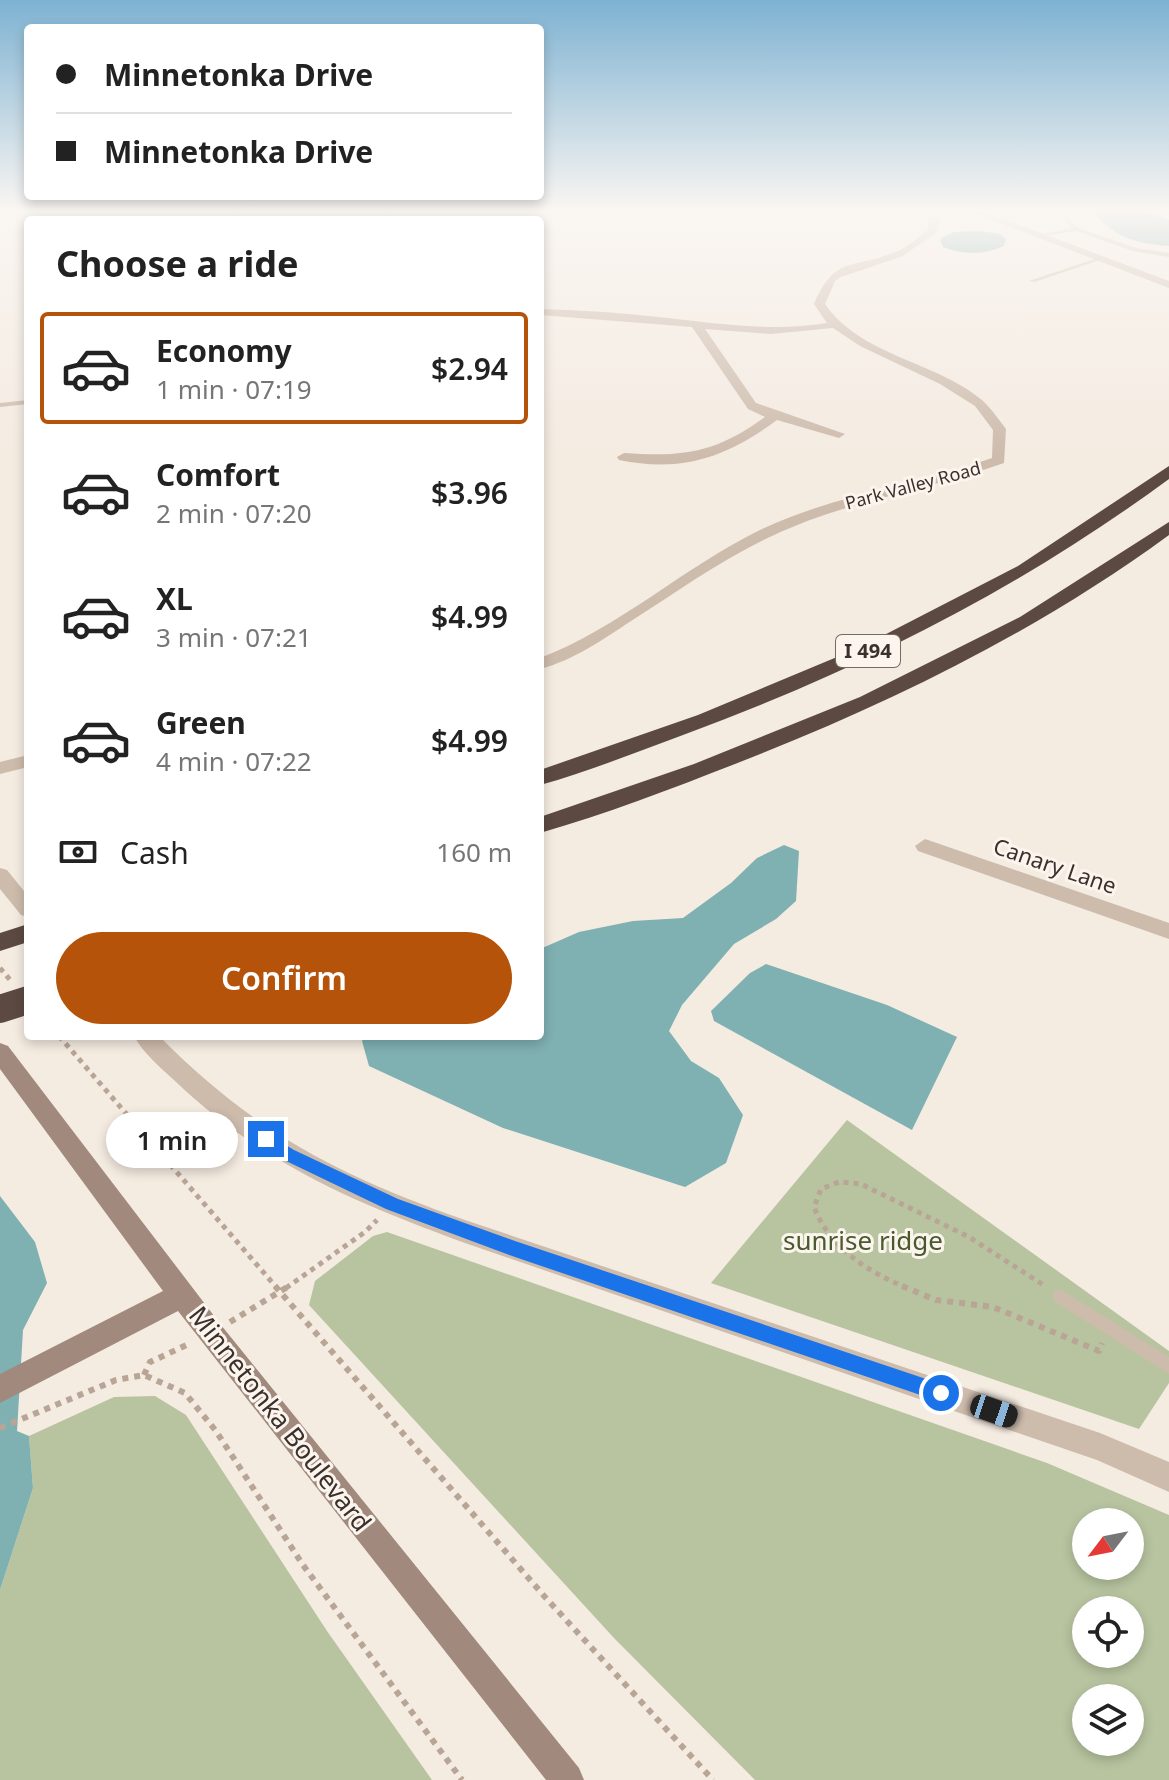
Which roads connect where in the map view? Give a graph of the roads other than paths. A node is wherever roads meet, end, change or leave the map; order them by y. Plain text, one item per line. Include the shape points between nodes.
1 (824, 291) edge
2 (544, 312) edge
3 (833, 325) junction
4 (697, 326) junction
5 (24, 402) edge
6 (0, 405) edge
7 (775, 416) junction
8 (839, 434) dead end
9 (624, 457) dead end
10 (1169, 471) edge
11 (1169, 527) edge
12 (544, 662) edge
13 (24, 762) edge
14 (0, 768) edge
15 (544, 777) edge
16 (544, 824) edge
17 (925, 846) dead end
18 (0, 875) edge
19 (24, 905) edge
20 (1169, 931) edge
21 (24, 934) edge
22 (0, 942) edge
23 (24, 1001) edge
24 (0, 1009) edge
25 (149, 1040) edge
26 (0, 1052) edge
27 (182, 1295) junction
28 (1060, 1296) road end
29 (1169, 1366) edge
30 (0, 1389) edge
31 (1169, 1477) edge
32 (567, 1780) edge

1 - 3 street via 821,309
2 - 4 street
3 - 4 street via 767,333
3 - 12 street, Park Valley Road via 975,400 1003,433 999,460 813,513 766,533 576,650
4 - 7 street via 744,398
5 - 6 lane
7 - 8 street
7 - 9 street via 714,455 676,460
10 - 15 highway, I 494 via 1071,543 909,633 692,724
11 - 16 highway, I 494 via 1054,605 889,691 715,763
13 - 14 street
17 - 20 street, Canary Lane
18 - 19 street
21 - 22 highway
23 - 24 highway, bridge
25 - 31 street via 222,1109 288,1154 392,1204 1100,1447
26 - 27 main road, Minnetonka Boulevard
27 - 30 main road
27 - 32 main road, Minnetonka Boulevard
28 - 29 lane

